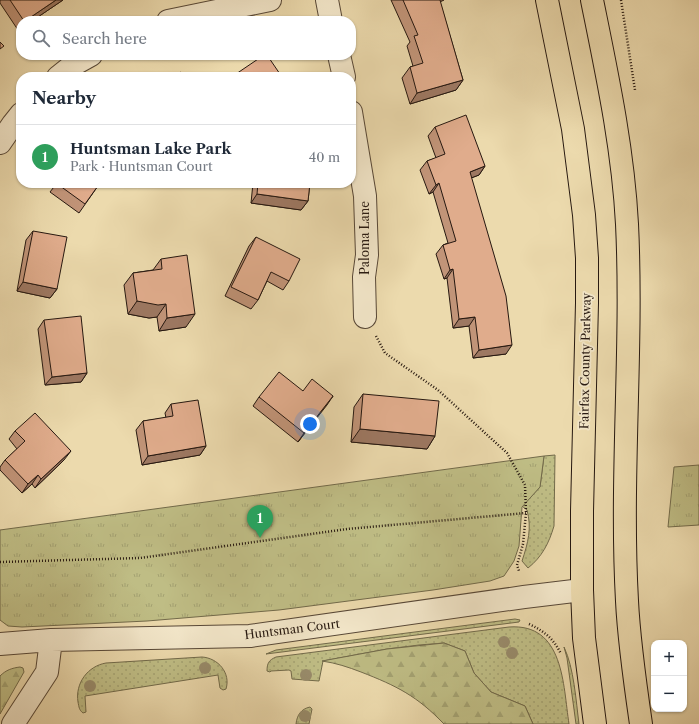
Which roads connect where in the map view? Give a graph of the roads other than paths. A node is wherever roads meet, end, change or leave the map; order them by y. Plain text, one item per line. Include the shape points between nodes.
1 (270, 0) edge
2 (327, 0) edge
3 (547, 0) edge
4 (592, 0) edge
5 (192, 16) edge
6 (331, 16) edge
7 (84, 60) edge
8 (340, 60) edge
9 (66, 72) edge
10 (343, 72) edge
11 (16, 120) edge
12 (356, 142) edge
13 (0, 143) edge
14 (365, 317) road end
15 (582, 590) junction
16 (51, 640) junction
17 (0, 644) edge
18 (13, 724) edge
19 (595, 724) edge
20 (641, 724) edge

1 - 5 street
2 - 6 street
3 - 15 highway, Fairfax County Parkway via 573,129 584,215 587,303
4 - 20 highway via 618,135 627,222 629,311 626,572 630,641
7 - 9 street
8 - 10 street
11 - 13 street
12 - 14 street, Paloma Lane via 365,196
15 - 16 street, Huntsman Court via 250,636
15 - 19 highway, Fairfax County Parkway via 584,638
16 - 17 street, Huntsman Court
16 - 18 street via 47,672

